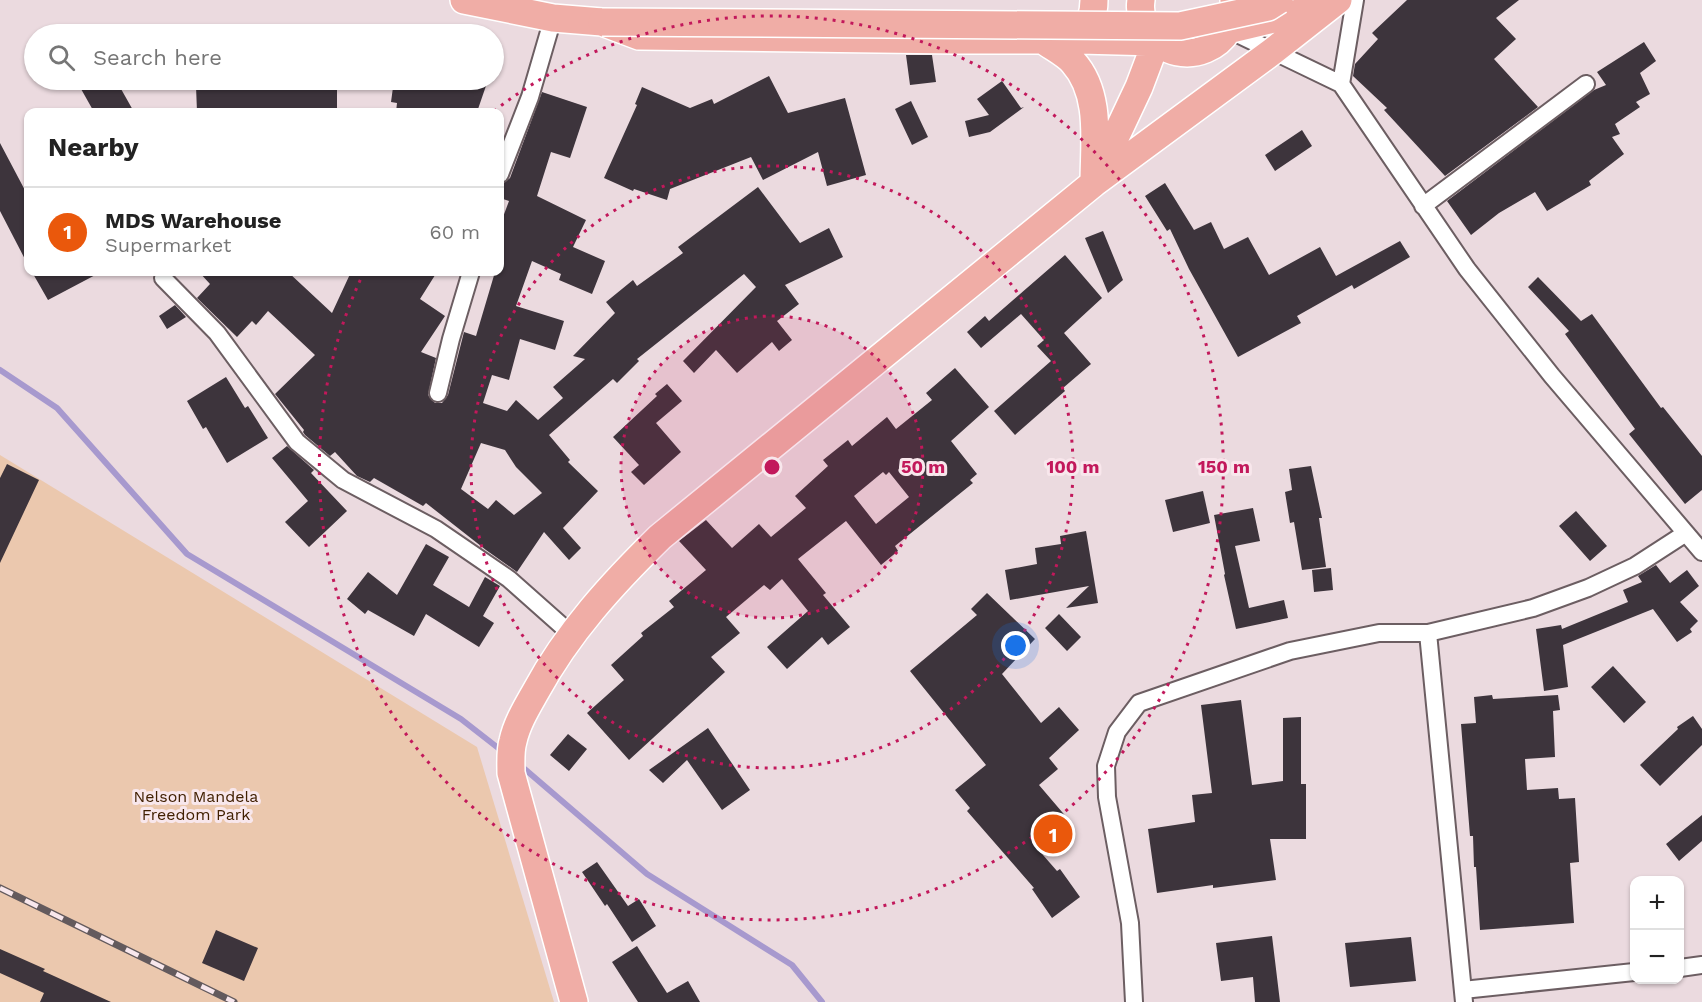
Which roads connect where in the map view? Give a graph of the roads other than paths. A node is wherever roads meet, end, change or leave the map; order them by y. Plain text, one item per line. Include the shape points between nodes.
1 (464, 0) edge
2 (1095, 0) edge
3 (1141, 0) edge
4 (1234, 0) edge
5 (1279, 0) edge
6 (1336, 0) edge
7 (1355, 0) edge
8 (553, 18) junction
9 (602, 22) junction
10 (1228, 30) junction
11 (1042, 40) junction
12 (1080, 40) junction
13 (1156, 42) junction
14 (1273, 51) junction
15 (1232, 82) junction
16 (1341, 84) junction
17 (1586, 84) dead end
18 (504, 164) edge
19 (1094, 183) junction
20 (1423, 206) junction
21 (470, 276) edge
22 (164, 278) dead end
23 (438, 393) dead end
24 (1686, 533) junction
25 (1702, 552) edge
26 (1428, 633) junction
27 (571, 634) junction
28 (1702, 965) edge
29 (1684, 967) edge
30 (1630, 973) edge
31 (1463, 996) edge
32 (574, 1002) edge
33 (1134, 1002) edge

1 - 8 main road
2 - 12 main road via 1090,24
3 - 13 main road via 1144,27
4 - 10 main road
5 - 9 main road, bridge via 1268,7 1180,26
6 - 10 main road
6 - 14 main road
7 - 16 street
8 - 9 main road
8 - 18 street via 530,97
9 - 11 main road via 639,36
10 - 13 main road via 1220,41 1195,53 1174,52
10 - 14 street
10 - 15 main road
11 - 12 main road
11 - 19 main road via 1072,61 1088,83 1094,116
12 - 13 main road
13 - 19 main road
14 - 15 main road
14 - 16 street
15 - 19 main road
16 - 20 street
17 - 20 street
19 - 27 main road via 660,537
20 - 24 street via 1551,376
21 - 23 street
22 - 27 street via 217,333 297,442 342,480 436,529 509,579
24 - 25 street
24 - 26 street via 1635,566 1588,588 1533,608
26 - 31 street
26 - 33 street via 1378,633 1290,651 1139,703 1117,732 1106,766 1107,796 1130,922
27 - 32 main road via 524,712 512,743 511,773
28 - 29 street
30 - 31 street

